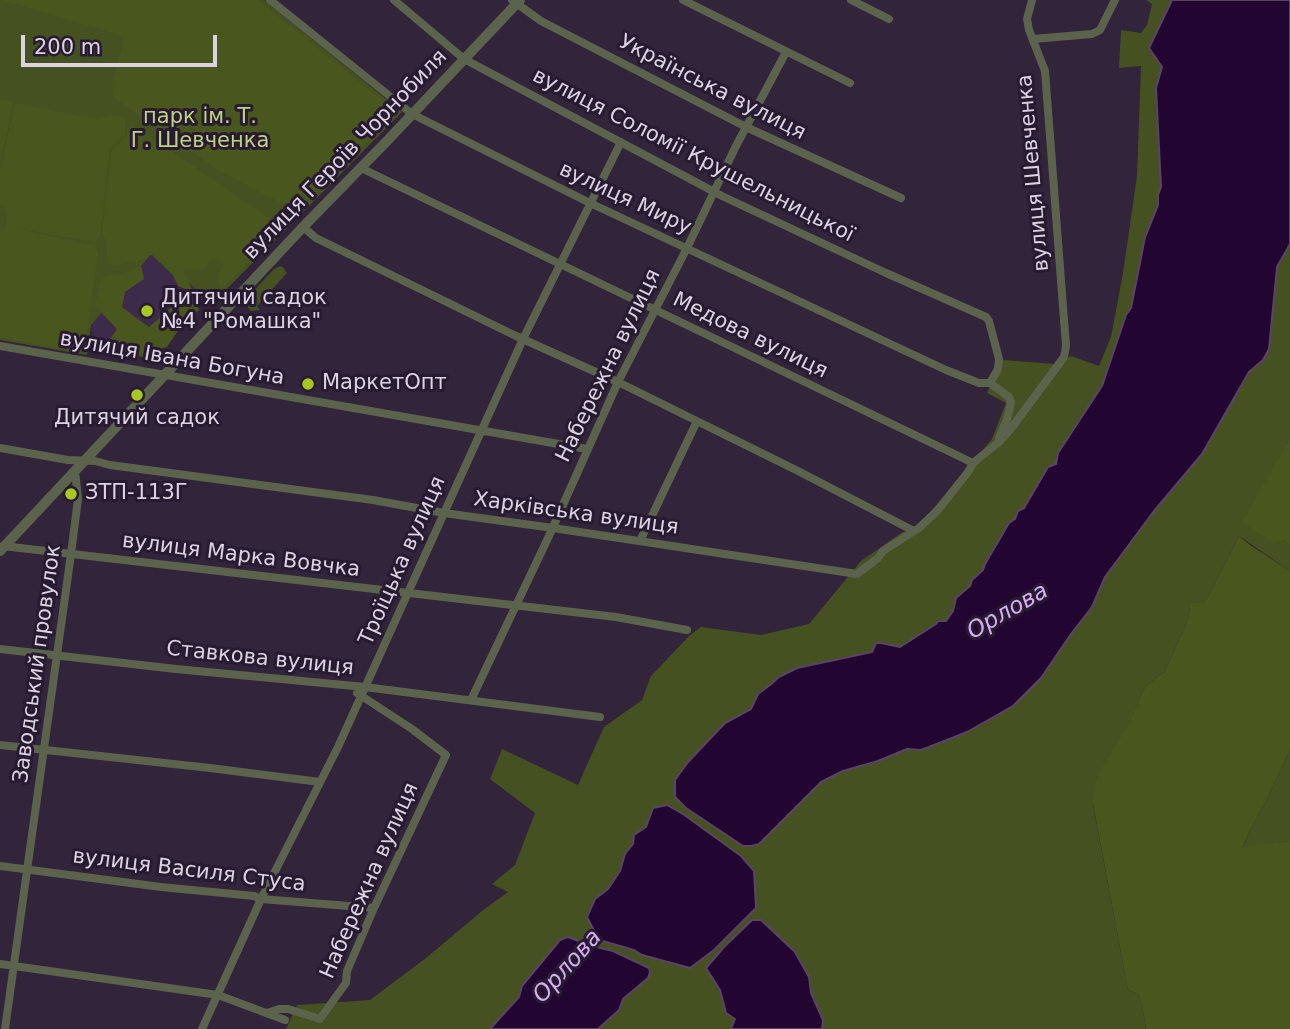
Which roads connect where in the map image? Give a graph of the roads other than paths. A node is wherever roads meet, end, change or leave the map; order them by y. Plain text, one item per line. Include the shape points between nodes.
1 (270, 0) edge
2 (394, 0) edge
3 (683, 0) edge
4 (851, 0) edge
5 (1032, 0) edge
6 (1115, 0) edge
7 (516, 1) edge
8 (888, 19) dead end
9 (1033, 39) junction
10 (786, 52) junction
11 (464, 59) junction
12 (850, 83) dead end
13 (412, 114) junction
14 (746, 127) junction
15 (621, 142) junction
16 (361, 168) junction
17 (714, 191) junction
18 (901, 198) dead end
19 (590, 203) junction
20 (303, 227) junction
21 (687, 248) junction
22 (560, 263) junction
23 (654, 310) junction
24 (523, 339) junction
25 (0, 346) edge
26 (165, 376) junction
27 (618, 382) junction
28 (990, 383) junction
29 (697, 421) junction
30 (481, 431) junction
31 (996, 444) junction
32 (0, 448) edge
33 (587, 449) junction
34 (85, 460) junction
35 (973, 463) junction
36 (75, 471) junction
37 (444, 513) junction
38 (553, 528) junction
39 (914, 531) junction
40 (640, 541) junction
41 (2, 548) edge
42 (71, 554) junction
43 (407, 593) junction
44 (516, 606) junction
45 (687, 630) dead end
46 (0, 649) edge
47 (57, 655) junction
48 (350, 686) junction
49 (365, 687) junction
50 (360, 696) junction
51 (471, 700) junction
52 (600, 717) dead end
53 (0, 746) edge
54 (44, 750) junction
55 (320, 782) junction
56 (0, 866) edge
57 (28, 870) junction
58 (261, 899) junction
59 (373, 908) junction
60 (0, 964) edge
61 (13, 966) junction
62 (218, 995) junction
63 (267, 1013) junction
64 (285, 1020) dead end
65 (5, 1029) edge
66 (202, 1029) edge

1 - 13 street, вулиця Миру
2 - 11 street, вулиця Соломії Крушельницької
3 - 10 street
4 - 8 street
5 - 9 street, вулиця Шевченка via 1027,19
6 - 9 street via 1100,30 1092,34
7 - 11 street, вулиця Героїв Чорнобиля
7 - 14 street, Українська вулиця via 541,21
9 - 31 street, вулиця Шевченка via 1045,71 1066,346 1053,374
10 - 12 street
10 - 14 street, Набережна вулиця
11 - 13 street, вулиця Героїв Чорнобиля
11 - 15 street, вулиця Соломії Крушельницької
13 - 16 street, вулиця Героїв Чорнобиля
13 - 19 street, вулиця Миру
14 - 17 street, Набережна вулиця
14 - 18 street, Українська вулиця
15 - 17 street, вулиця Соломії Крушельницької
15 - 19 street, Троїцька вулиця
16 - 20 street, вулиця Героїв Чорнобиля
16 - 22 street, Медова вулиця
17 - 21 street, Набережна вулиця
17 - 28 street, вулиця Соломії Крушельницької via 978,313 989,321 999,359 999,369
19 - 21 street, вулиця Миру
19 - 22 street, Троїцька вулиця
20 - 24 street via 316,238
20 - 26 street, вулиця Героїв Чорнобиля
21 - 23 street, Набережна вулиця
21 - 28 street, вулиця Миру via 946,370
22 - 23 street, Медова вулиця
22 - 24 street, Троїцька вулиця
23 - 27 street, Набережна вулиця
23 - 35 street, Медова вулиця
24 - 27 street
24 - 30 street, Троїцька вулиця
25 - 26 street, вулиця Івана Богуна
26 - 30 street, вулиця Івана Богуна
26 - 34 street, вулиця Героїв Чорнобиля
27 - 29 street
27 - 33 street, Набережна вулиця
28 - 31 street via 1009,397 1010,403
29 - 39 street
29 - 40 street
30 - 33 street, вулиця Івана Богуна
30 - 37 street, Троїцька вулиця
31 - 35 street
32 - 34 street, Харківська вулиця
33 - 38 street, Набережна вулиця
34 - 36 street, вулиця Героїв Чорнобиля
34 - 37 street, Харківська вулиця
35 - 39 street via 938,510
36 - 41 street, вулиця Героїв Чорнобиля
36 - 42 street, Заводський провулок via 78,499
37 - 38 street, Харківська вулиця
37 - 43 street, Троїцька вулиця
38 - 40 street, Харківська вулиця
38 - 44 street, Набережна вулиця
39 - 40 street, Харківська вулиця via 857,574
41 - 42 street, вулиця Марка Вовчка
42 - 43 street, вулиця Марка Вовчка
42 - 47 street, Заводський провулок
43 - 44 street, вулиця Марка Вовчка
43 - 49 street, Троїцька вулиця
44 - 45 street, вулиця Марка Вовчка
44 - 51 street, Набережна вулиця
46 - 47 street, Ставкова вулиця
47 - 48 street, Ставкова вулиця
47 - 54 street, Заводський провулок
48 - 49 street, Ставкова вулиця
48 - 50 street
49 - 50 street, Троїцька вулиця
49 - 51 street, Ставкова вулиця
50 - 55 street, Троїцька вулиця
50 - 59 street, Набережна вулиця via 446,755
51 - 52 street, Ставкова вулиця
53 - 54 street
54 - 55 street
54 - 57 street, Заводський провулок
55 - 58 street, Троїцька вулиця
56 - 57 street, вулиця Василя Стуса
57 - 58 street, вулиця Василя Стуса
57 - 61 street, Заводський провулок
58 - 59 street, вулиця Василя Стуса
58 - 62 street, Троїцька вулиця
59 - 63 street, Набережна вулиця via 346,984 320,1019 288,1010
60 - 61 street
61 - 62 street
61 - 65 street, Заводський провулок
62 - 63 street
62 - 66 street, Троїцька вулиця
63 - 64 street

